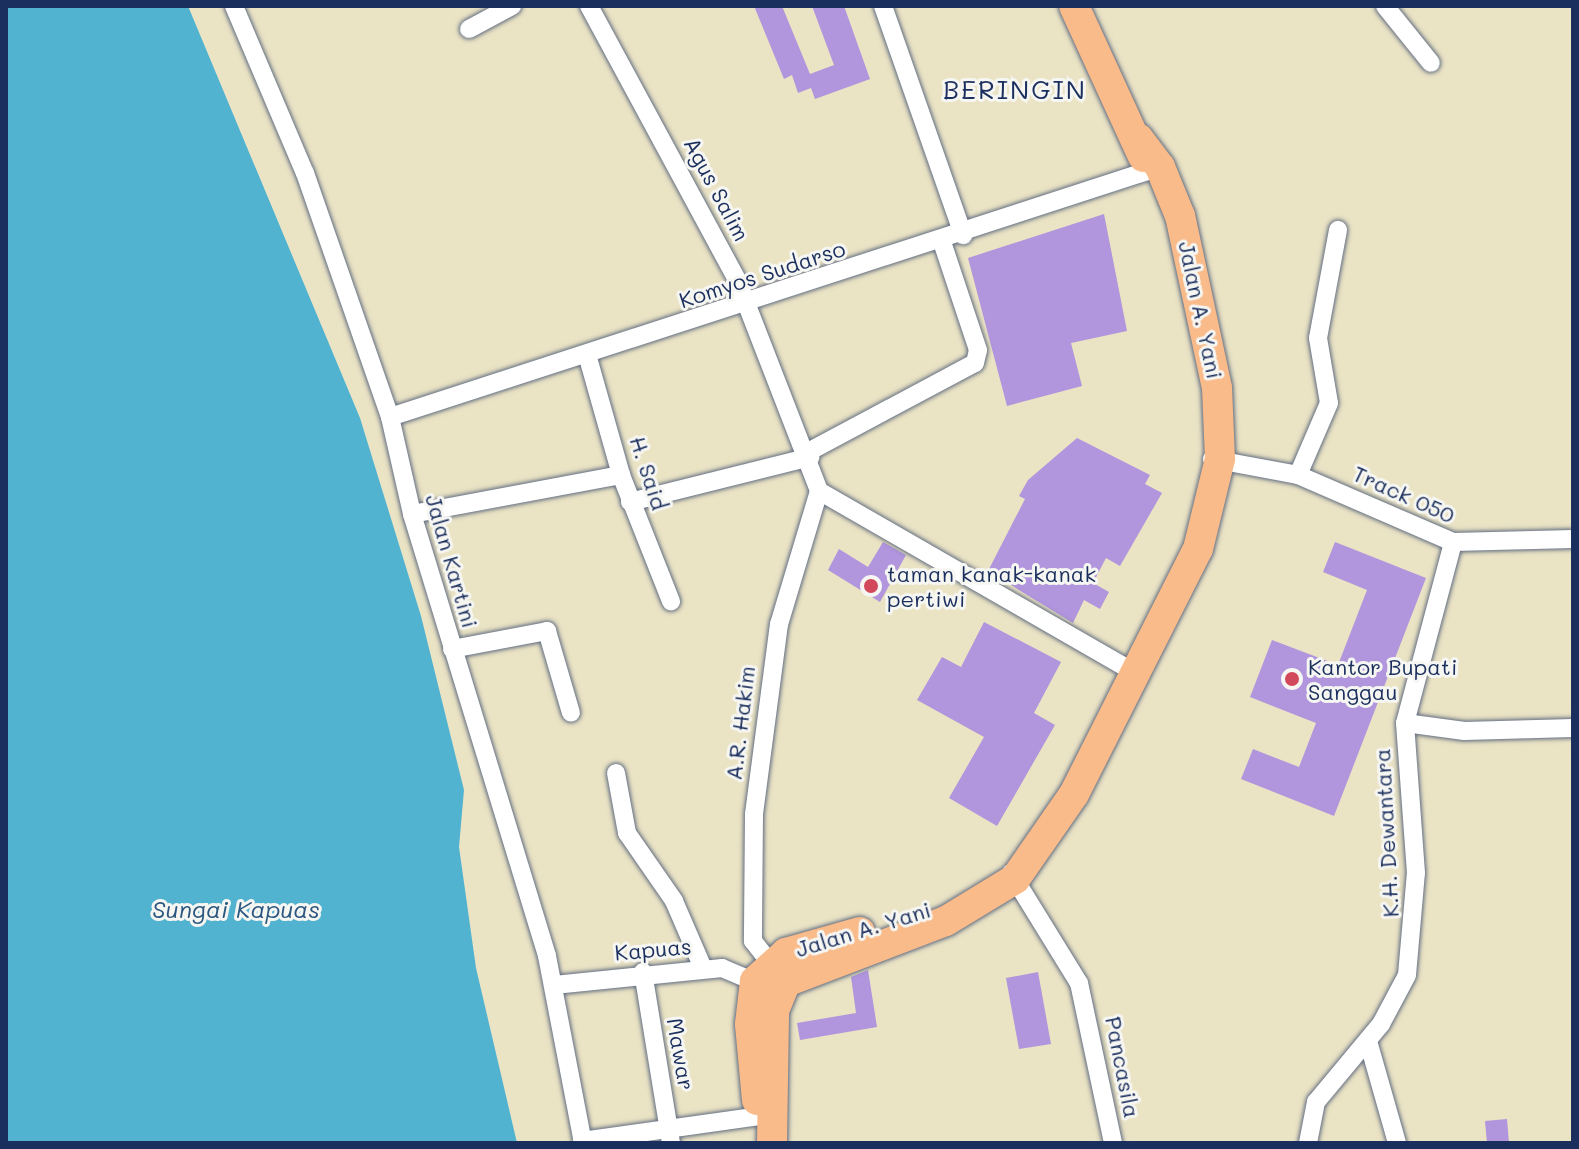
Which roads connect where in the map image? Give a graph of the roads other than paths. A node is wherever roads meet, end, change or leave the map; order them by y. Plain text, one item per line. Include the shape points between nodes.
1 (234, 6) edge
2 (512, 6) edge
3 (589, 6) edge
4 (883, 6) edge
5 (1074, 6) edge
6 (1385, 6) edge
7 (469, 29) dead end
8 (1431, 63) dead end
9 (1154, 169) junction
10 (1338, 230) dead end
11 (963, 235) junction
12 (942, 242) junction
13 (748, 303) junction
14 (588, 358) junction
15 (390, 417) junction
16 (809, 455) junction
17 (1214, 459) junction
18 (621, 475) junction
19 (1298, 475) junction
20 (819, 491) junction
21 (630, 502) junction
22 (412, 514) junction
23 (1573, 539) edge
24 (1453, 542) junction
25 (671, 601) dead end
26 (452, 649) junction
27 (1136, 673) junction
28 (571, 713) dead end
29 (1405, 723) junction
30 (1573, 728) edge
31 (616, 773) dead end
32 (1011, 874) junction
33 (703, 968) junction
34 (643, 972) junction
35 (772, 980) junction
36 (554, 985) junction
37 (1368, 1041) junction
38 (767, 1115) joint
39 (670, 1136) edge
40 (582, 1142) edge
41 (1113, 1143) edge
42 (1308, 1143) edge
43 (1397, 1143) edge

1 - 15 street, Jalan Kartini via 305,173
2 - 7 street
3 - 13 street, Agus Salim
4 - 11 street
5 - 9 highway, Jalan A. Yani
6 - 8 street
9 - 11 street, Komyos Sudarso
9 - 17 highway, Jalan A. Yani
10 - 19 street via 1318,338 1329,403
11 - 12 street, Komyos Sudarso
12 - 13 street, Komyos Sudarso
12 - 16 street via 978,350 975,363
13 - 14 street, Komyos Sudarso
13 - 16 street, Agus Salim
14 - 15 street, Komyos Sudarso
14 - 18 street, H. Said
15 - 22 street, Jalan Kartini
16 - 20 street, Agus Salim
16 - 21 street
17 - 19 street, Track 050
17 - 27 highway, Jalan A. Yani via 1213,493 1198,549
18 - 21 street, H. Said
18 - 22 street
19 - 24 street, Track 050
20 - 27 street
20 - 35 street, A.R. Hakim via 766,692 750,892 753,941
21 - 25 street, H. Said
22 - 26 street, Jalan Kartini
23 - 24 street, Track 050
24 - 29 street, K.H. Dewantara
26 - 28 street via 547,631
26 - 36 street, Jalan Kartini
27 - 32 highway, Jalan A. Yani via 1037,849
29 - 30 street via 1464,731
29 - 37 street, K.H. Dewantara via 1413,948 1401,992
31 - 33 street via 627,833 680,912
32 - 35 highway, Jalan A. Yani
32 - 41 street, Pancasila via 1085,1000
33 - 34 street, Kapuas
33 - 35 street, Kapuas
34 - 36 street, Kapuas
34 - 39 street, Mawar
35 - 38 highway via 750,1024
36 - 40 street, Jalan Kartini
37 - 42 street, K.H. Dewantara via 1316,1102
37 - 43 street
38 - 39 street
39 - 40 street

